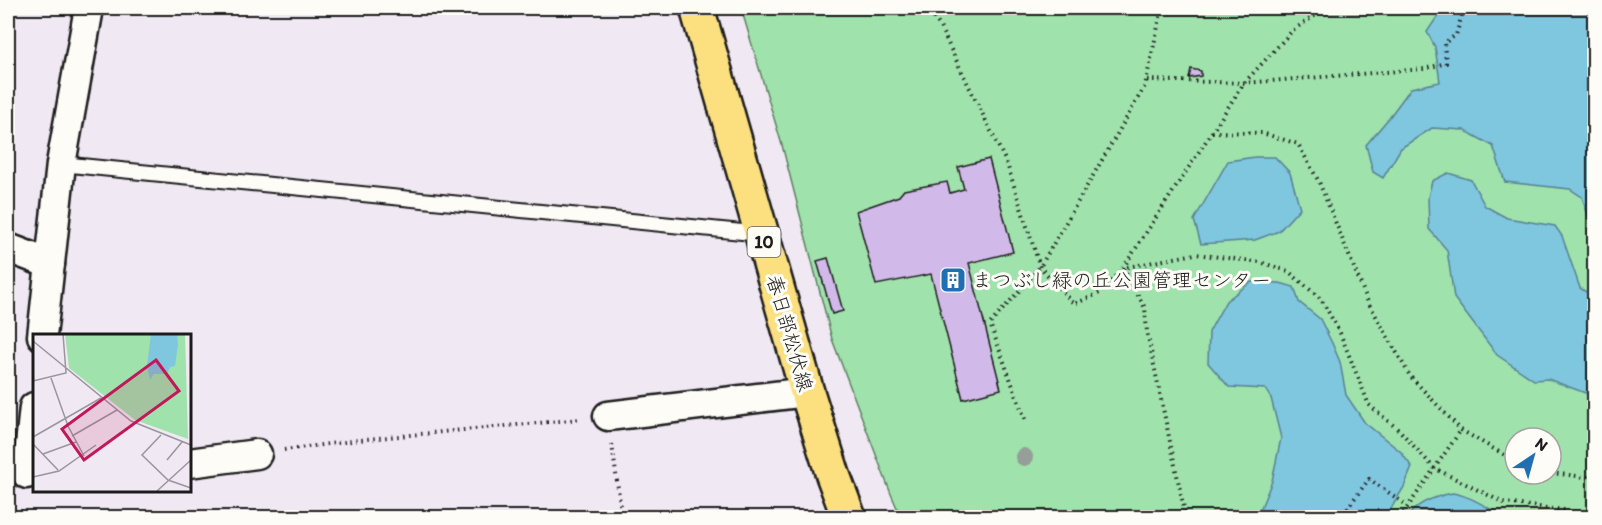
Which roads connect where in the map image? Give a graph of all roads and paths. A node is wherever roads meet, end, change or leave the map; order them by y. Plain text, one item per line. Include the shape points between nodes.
1 (89, 8) edge
2 (697, 8) edge
3 (927, 8) edge
4 (1162, 8) edge
5 (1327, 8) edge
6 (1464, 8) edge
7 (1147, 80) junction
8 (1244, 83) junction
9 (1211, 132) junction
10 (61, 164) junction
11 (762, 234) junction
12 (8, 248) edge
13 (50, 264) junction
14 (1040, 267) junction
15 (1123, 268) junction
16 (42, 334) edge
17 (807, 392) junction
18 (33, 413) edge
19 (608, 416) junction
20 (1025, 419) dead end
21 (1461, 430) junction
22 (1503, 453) edge
23 (257, 454) joint
24 (190, 462) edge
25 (1434, 468) junction
26 (23, 473) edge
27 (1563, 474) edge
28 (1594, 478) edge
29 (1408, 506) junction
30 (622, 518) edge
31 (849, 518) edge
32 (1186, 518) edge
33 (1340, 518) edge
34 (1401, 518) edge
35 (1584, 518) edge

1 - 10 street
2 - 11 main road, 春日部松伏線 / 10
3 - 14 path via 1007,164
4 - 7 path
5 - 8 path via 1293,30
6 - 8 path via 1456,35 1444,43 1446,63 1424,69
7 - 8 path
7 - 14 path
8 - 9 path
9 - 15 path
9 - 21 path via 1262,133 1298,144 1319,182 1368,302 1410,376
10 - 11 lane
10 - 13 street
11 - 17 main road, 春日部松伏線 / 10
12 - 13 street
13 - 16 street
14 - 15 path via 1074,304 1100,293
14 - 20 path via 990,324
15 - 25 path via 1195,254 1260,262 1288,271 1322,299 1369,405
15 - 32 path via 1145,308
17 - 19 street
17 - 31 main road, 春日部松伏線 / 10
18 - 26 street
19 - 23 path via 367,439
19 - 30 path
21 - 22 path
21 - 25 path
23 - 24 street
25 - 29 path
25 - 35 path via 1504,503 1565,510
27 - 28 path
29 - 33 path via 1369,478
29 - 34 path

